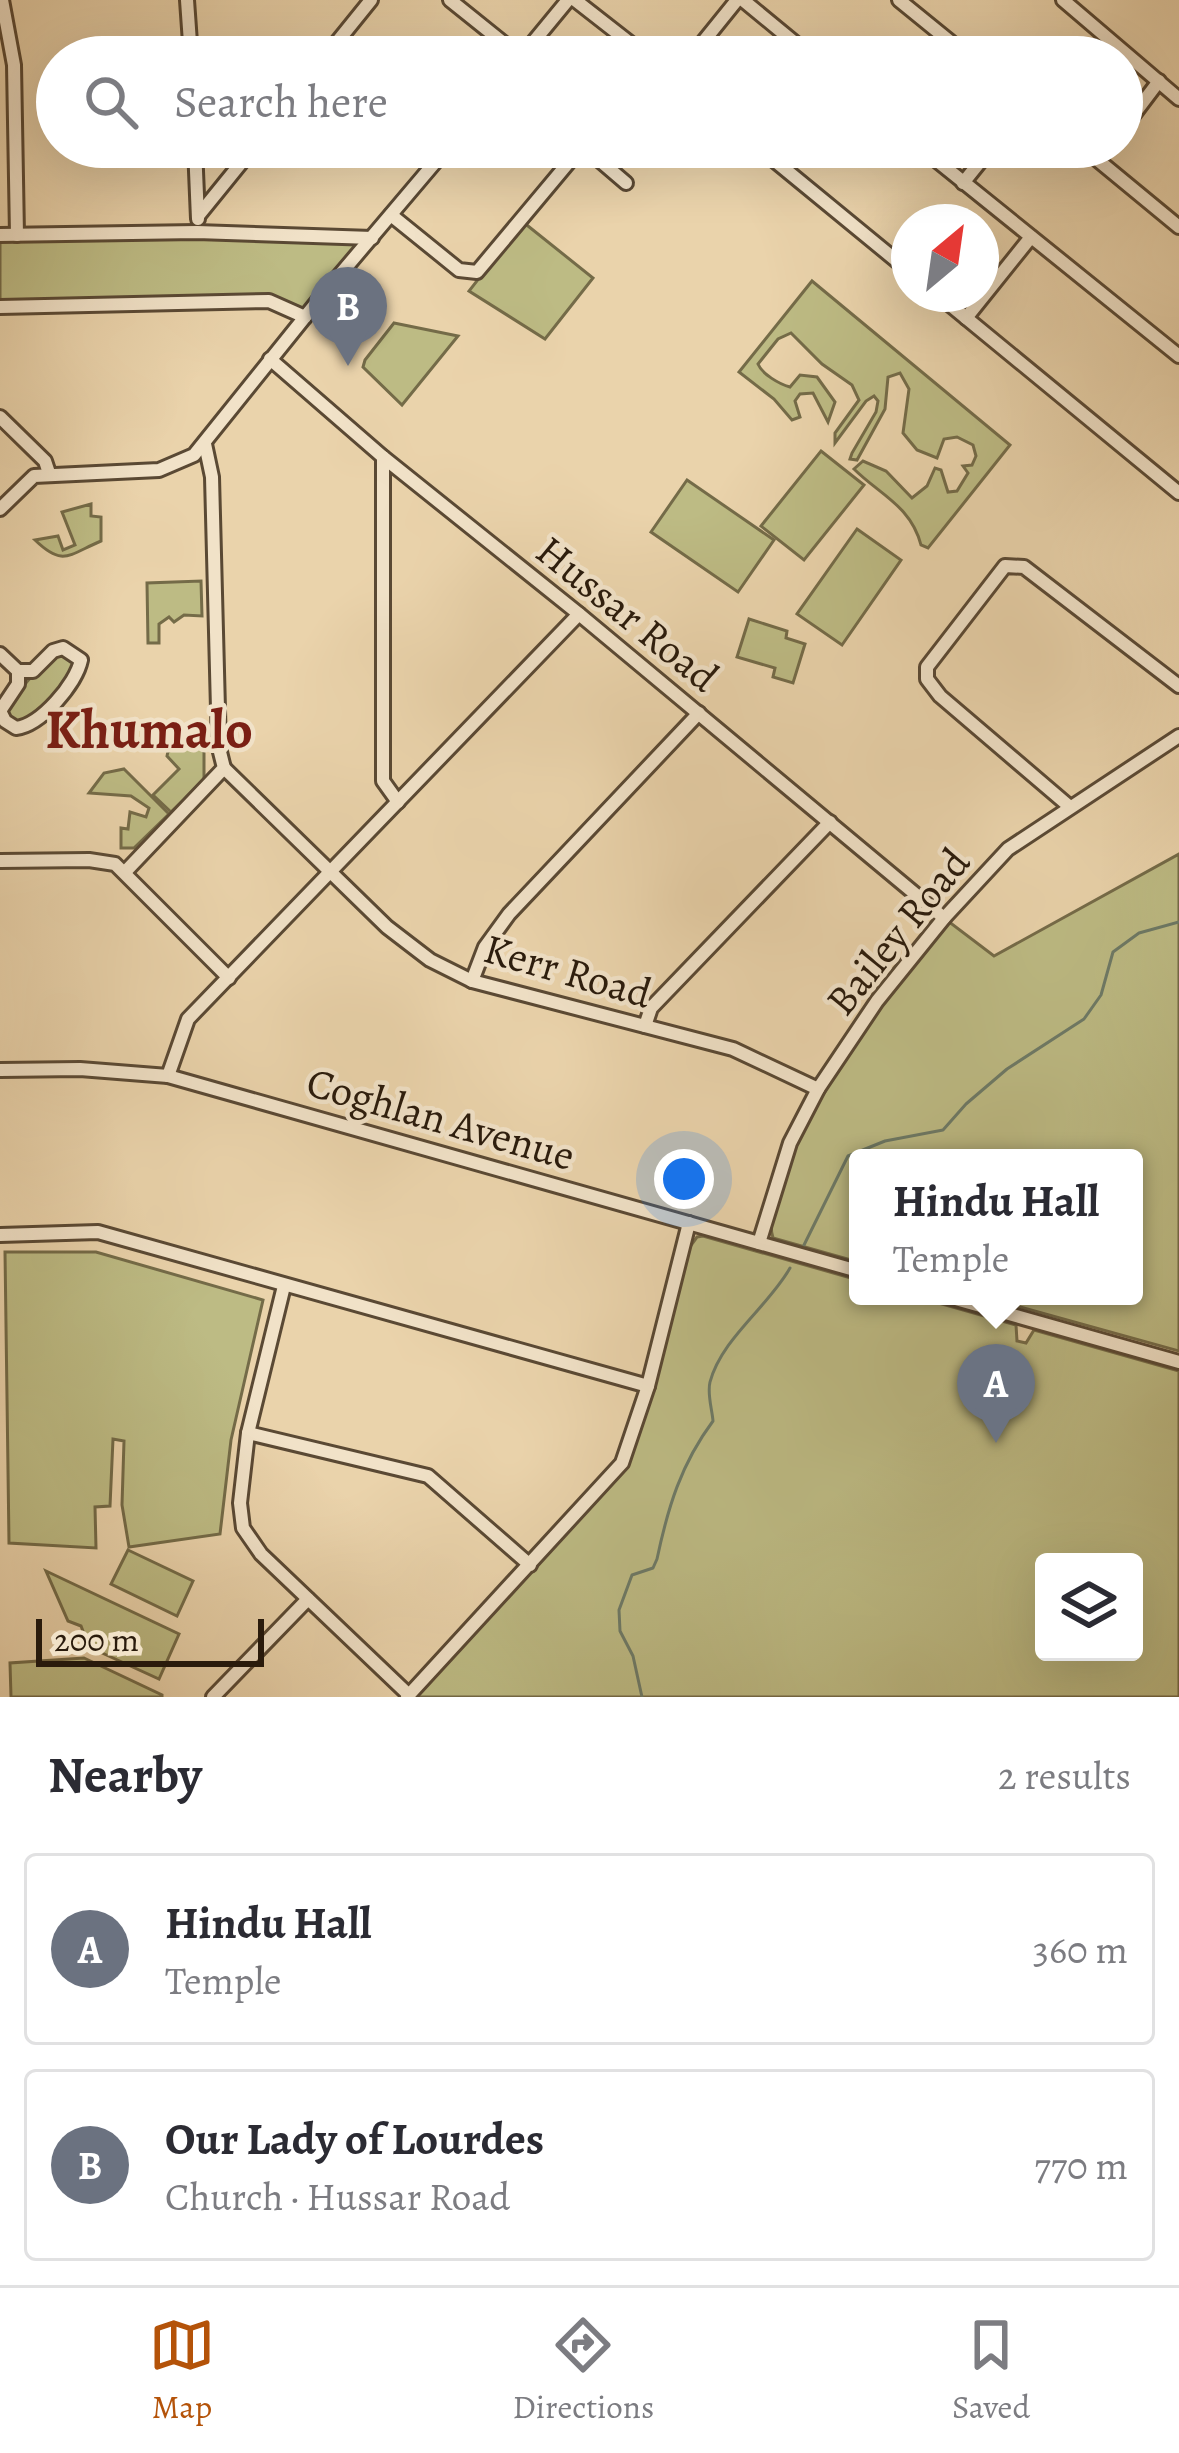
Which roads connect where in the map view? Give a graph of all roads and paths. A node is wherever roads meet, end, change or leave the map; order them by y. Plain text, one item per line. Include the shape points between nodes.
1 (2, 0) edge
2 (187, 0) edge
3 (371, 0) edge
4 (450, 0) edge
5 (572, 0) edge
6 (740, 0) edge
7 (899, 0) edge
8 (1063, 0) edge
9 (190, 36) edge
10 (343, 36) edge
11 (495, 36) edge
12 (540, 36) edge
13 (620, 36) edge
14 (709, 36) edge
15 (785, 36) edge
16 (943, 36) edge
17 (1105, 36) edge
18 (7, 65) edge
19 (1143, 68) edge
20 (1159, 82) junction
21 (1179, 99) edge
22 (1143, 103) edge
23 (196, 168) edge
24 (237, 168) edge
25 (430, 168) edge
26 (564, 168) edge
27 (607, 168) edge
28 (784, 168) edge
29 (945, 168) edge
30 (975, 168) edge
31 (1107, 168) edge
32 (626, 183) dead end
33 (963, 183) junction
34 (391, 215) junction
35 (199, 216) junction
36 (1179, 227) edge
37 (197, 232) junction
38 (0, 235) edge
39 (17, 235) junction
40 (1030, 237) junction
41 (372, 238) junction
42 (891, 256) edge
43 (0, 307) edge
44 (959, 312) edge
45 (305, 316) junction
46 (966, 318) junction
47 (1179, 356) edge
48 (270, 359) junction
49 (0, 417) edge
50 (205, 444) junction
51 (383, 457) junction
52 (49, 472) junction
53 (1179, 493) edge
54 (0, 509) edge
55 (579, 614) junction
56 (0, 654) edge
57 (18, 671) junction
58 (1179, 686) edge
59 (699, 713) junction
60 (1179, 736) edge
61 (224, 768) junction
62 (398, 802) junction
63 (1070, 807) junction
64 (830, 823) junction
65 (0, 861) edge
66 (126, 871) junction
67 (332, 873) junction
68 (944, 918) junction
69 (229, 978) junction
70 (472, 981) junction
71 (645, 1026) junction
72 (0, 1070) edge
73 (168, 1076) junction
74 (818, 1089) junction
75 (689, 1222) junction
76 (0, 1235) edge
77 (759, 1243) junction
78 (849, 1268) edge
79 (284, 1286) junction
80 (977, 1305) edge
81 (1179, 1362) edge
82 (648, 1385) junction
83 (248, 1432) junction
84 (530, 1565) junction
85 (308, 1599) junction
86 (408, 1696) edge
87 (213, 1697) edge

1 - 18 street
2 - 9 street
3 - 10 street
4 - 11 street
5 - 12 street
5 - 13 street
6 - 14 street
6 - 15 street
7 - 16 street
8 - 17 street
18 - 39 street
19 - 20 street
20 - 21 street
20 - 22 street
23 - 35 street
24 - 35 street
25 - 34 street
26 - 34 street via 477,272 459,270
27 - 32 street
28 - 42 street
29 - 33 street
30 - 33 street
31 - 36 street
33 - 40 street
34 - 41 street
35 - 37 street
37 - 39 street
37 - 41 street
38 - 39 street
40 - 46 street
40 - 47 street
41 - 45 street
43 - 45 street via 269,302
44 - 46 street
45 - 48 street
46 - 53 street
48 - 50 street
48 - 51 street, Hussar Road
49 - 52 street
50 - 52 street via 160,470
50 - 61 street
51 - 55 street, Hussar Road
51 - 62 street via 383,782
52 - 54 street
55 - 59 street, Hussar Road
55 - 62 street
56 - 57 street
57 - 57 street via 0,715 23,728 76,676 81,660 63,648 33,671
58 - 63 street via 1024,567 1005,566 927,667 927,679
59 - 64 street, Hussar Road
59 - 70 street via 509,914
60 - 63 street, Bailey Road
61 - 66 street
61 - 67 street, Kerr Road
62 - 67 street
63 - 68 street, Bailey Road via 1008,849
64 - 68 street, Hussar Road
64 - 71 street via 651,1008
65 - 66 street via 102,861
66 - 69 street
67 - 69 street
67 - 70 street, Kerr Road via 406,942
68 - 74 street, Bailey Road
69 - 73 street via 188,1019
70 - 71 street, Kerr Road
71 - 74 street, Kerr Road via 752,1055
72 - 73 street, Coghlan Avenue
73 - 75 street, Coghlan Avenue
74 - 77 street, Bailey Road via 790,1143
75 - 77 street, Coghlan Avenue
75 - 82 street
76 - 79 street via 98,1232
77 - 78 street, Coghlan Avenue
79 - 82 street
79 - 83 street
80 - 81 street
82 - 84 street via 622,1463
83 - 84 street via 430,1477
83 - 85 street via 243,1528
84 - 86 street
85 - 86 street
85 - 87 street

